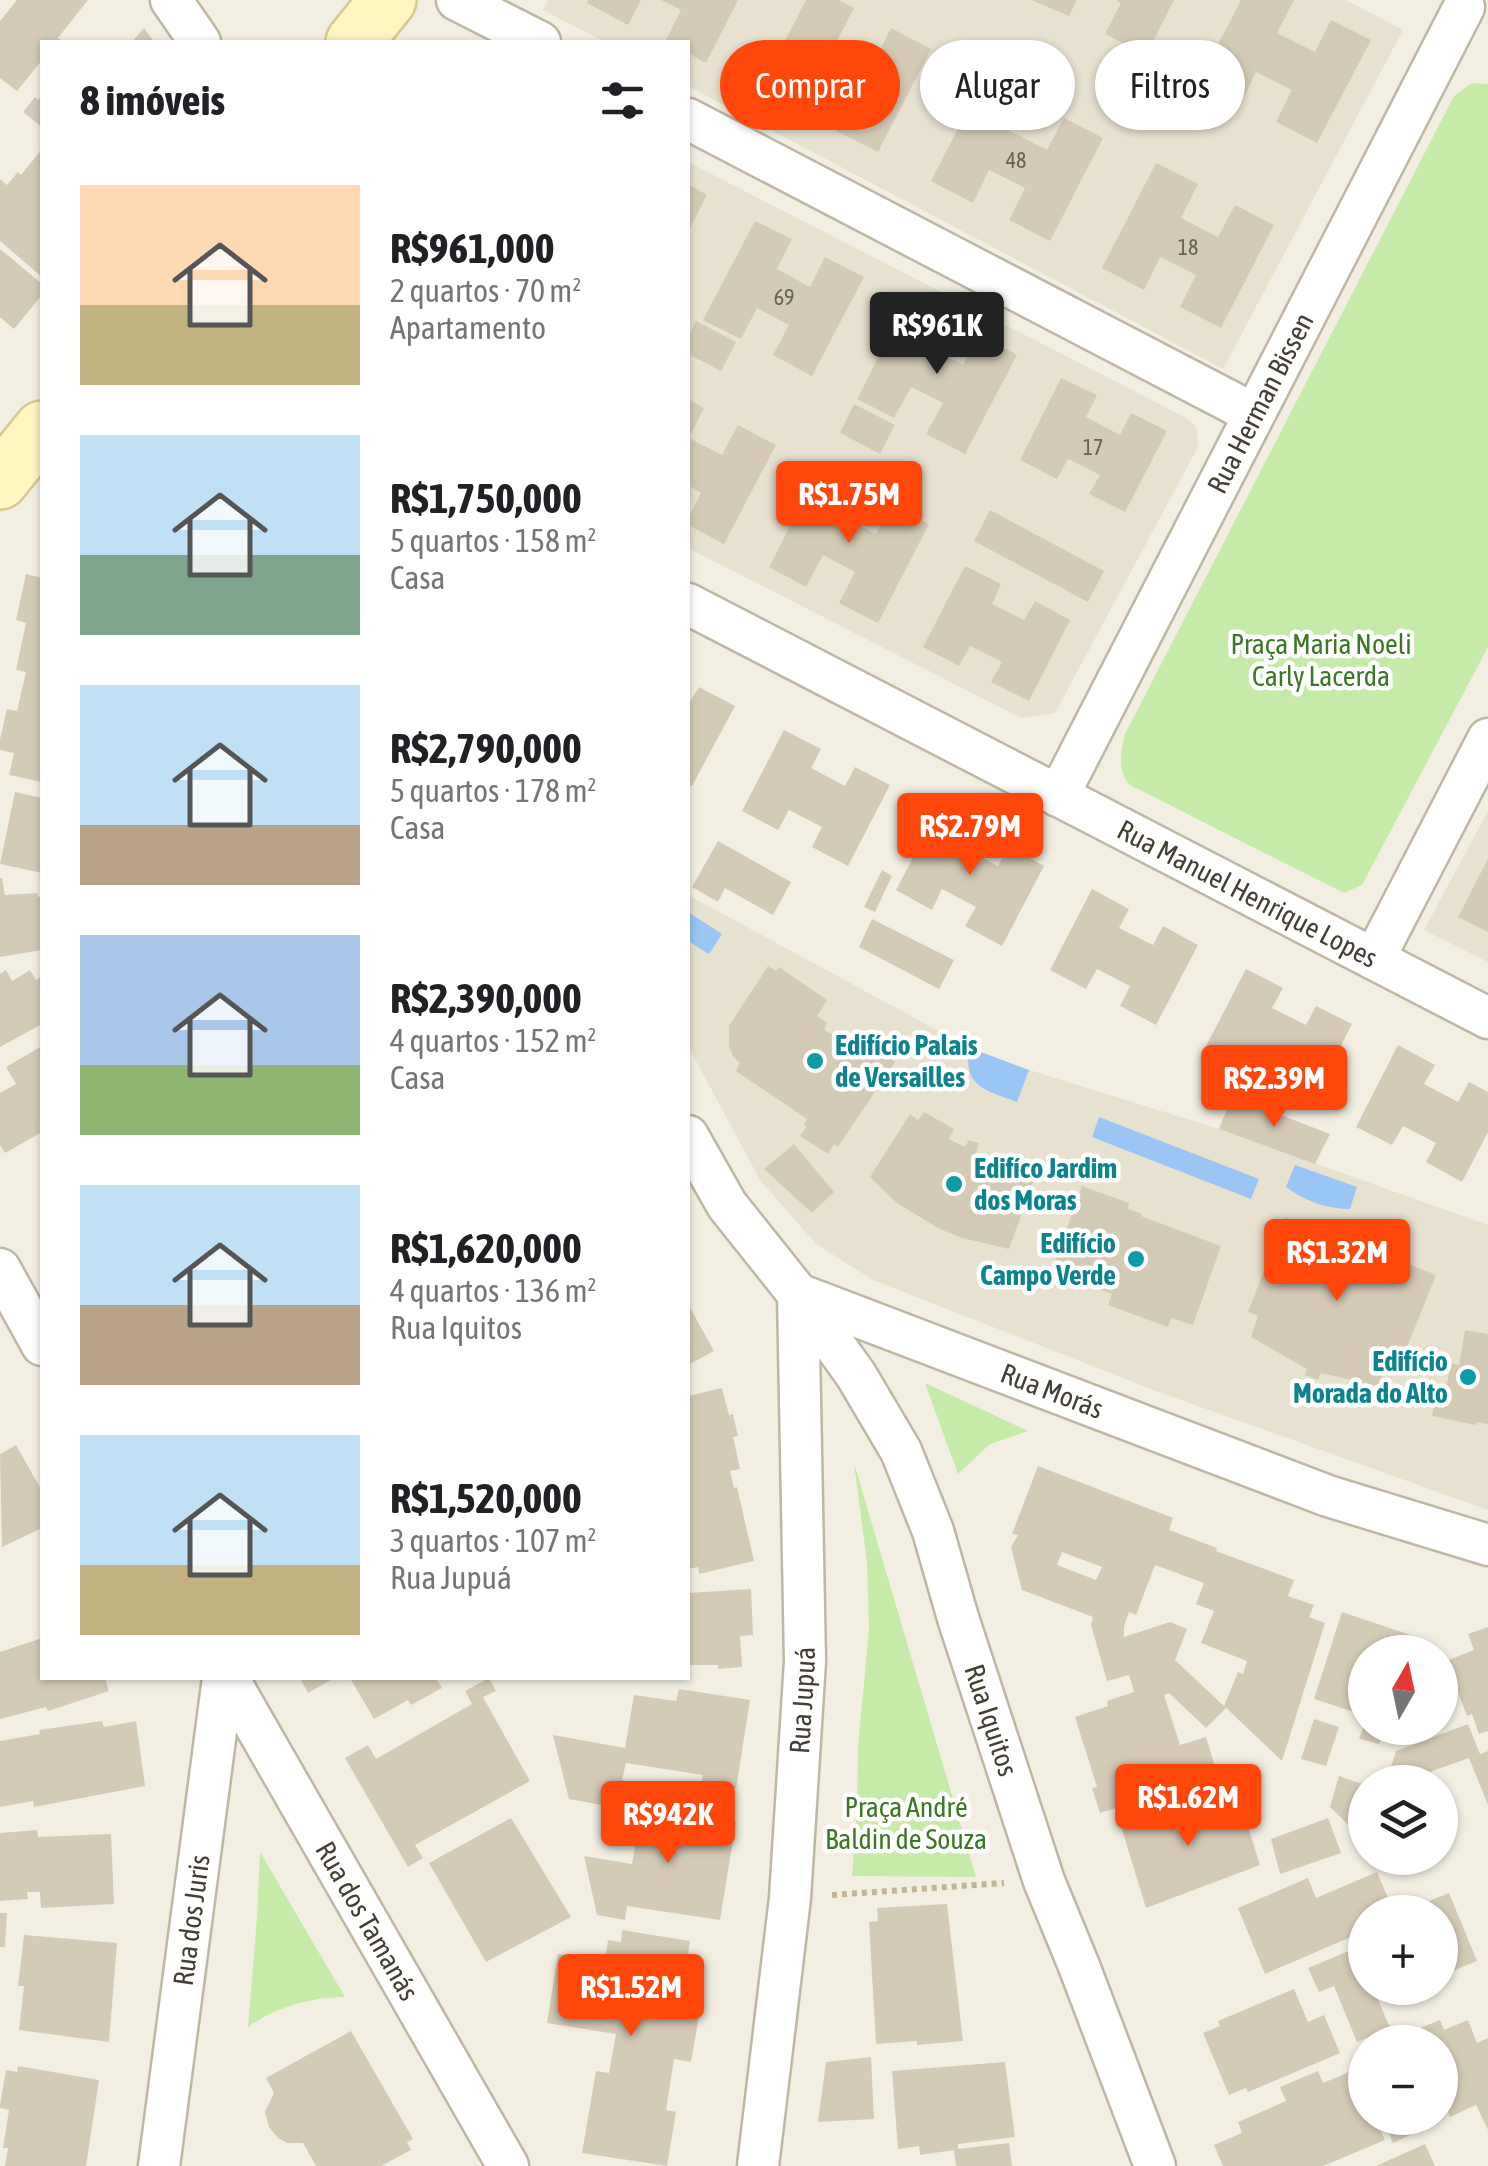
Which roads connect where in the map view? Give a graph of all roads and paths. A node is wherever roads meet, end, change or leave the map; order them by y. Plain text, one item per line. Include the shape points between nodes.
1 (171, 0) edge
2 (388, 0) edge
3 (457, 0) edge
4 (1468, 9) edge
5 (199, 40) edge
6 (356, 40) edge
7 (536, 40) edge
8 (690, 120) edge
9 (1254, 414) junction
10 (40, 431) edge
11 (0, 481) edge
12 (690, 605) edge
13 (1488, 739) edge
14 (1058, 796) junction
15 (1374, 959) junction
16 (1488, 1018) edge
17 (690, 1140) edge
18 (0, 1269) edge
19 (798, 1294) junction
20 (40, 1341) edge
21 (1488, 1545) edge
22 (226, 1680) edge
23 (227, 1680) edge
24 (1044, 1881) junction
25 (790, 1898) junction
26 (159, 2166) edge
27 (508, 2166) edge
28 (758, 2166) edge
29 (1155, 2166) edge

1 - 5 street
2 - 6 street
3 - 7 street
4 - 9 street, Rua Herman Bissen
8 - 9 street
9 - 14 street, Rua Herman Bissen
10 - 11 street
12 - 14 street, Rua Manuel Henrique Lopes
13 - 15 street
14 - 15 street, Rua Manuel Henrique Lopes
15 - 16 street, Rua Manuel Henrique Lopes
17 - 19 street via 727,1205
18 - 20 street
19 - 21 street, Rua Morás via 1328,1496
19 - 24 street, Rua Iquitos via 901,1450
19 - 25 street, Rua Jupuá via 805,1661
22 - 26 street, Rua dos Juris
23 - 27 street, Rua dos Tamanás
24 - 25 path
24 - 29 street, Rua Iquitos
25 - 28 street, Rua Jupuá

